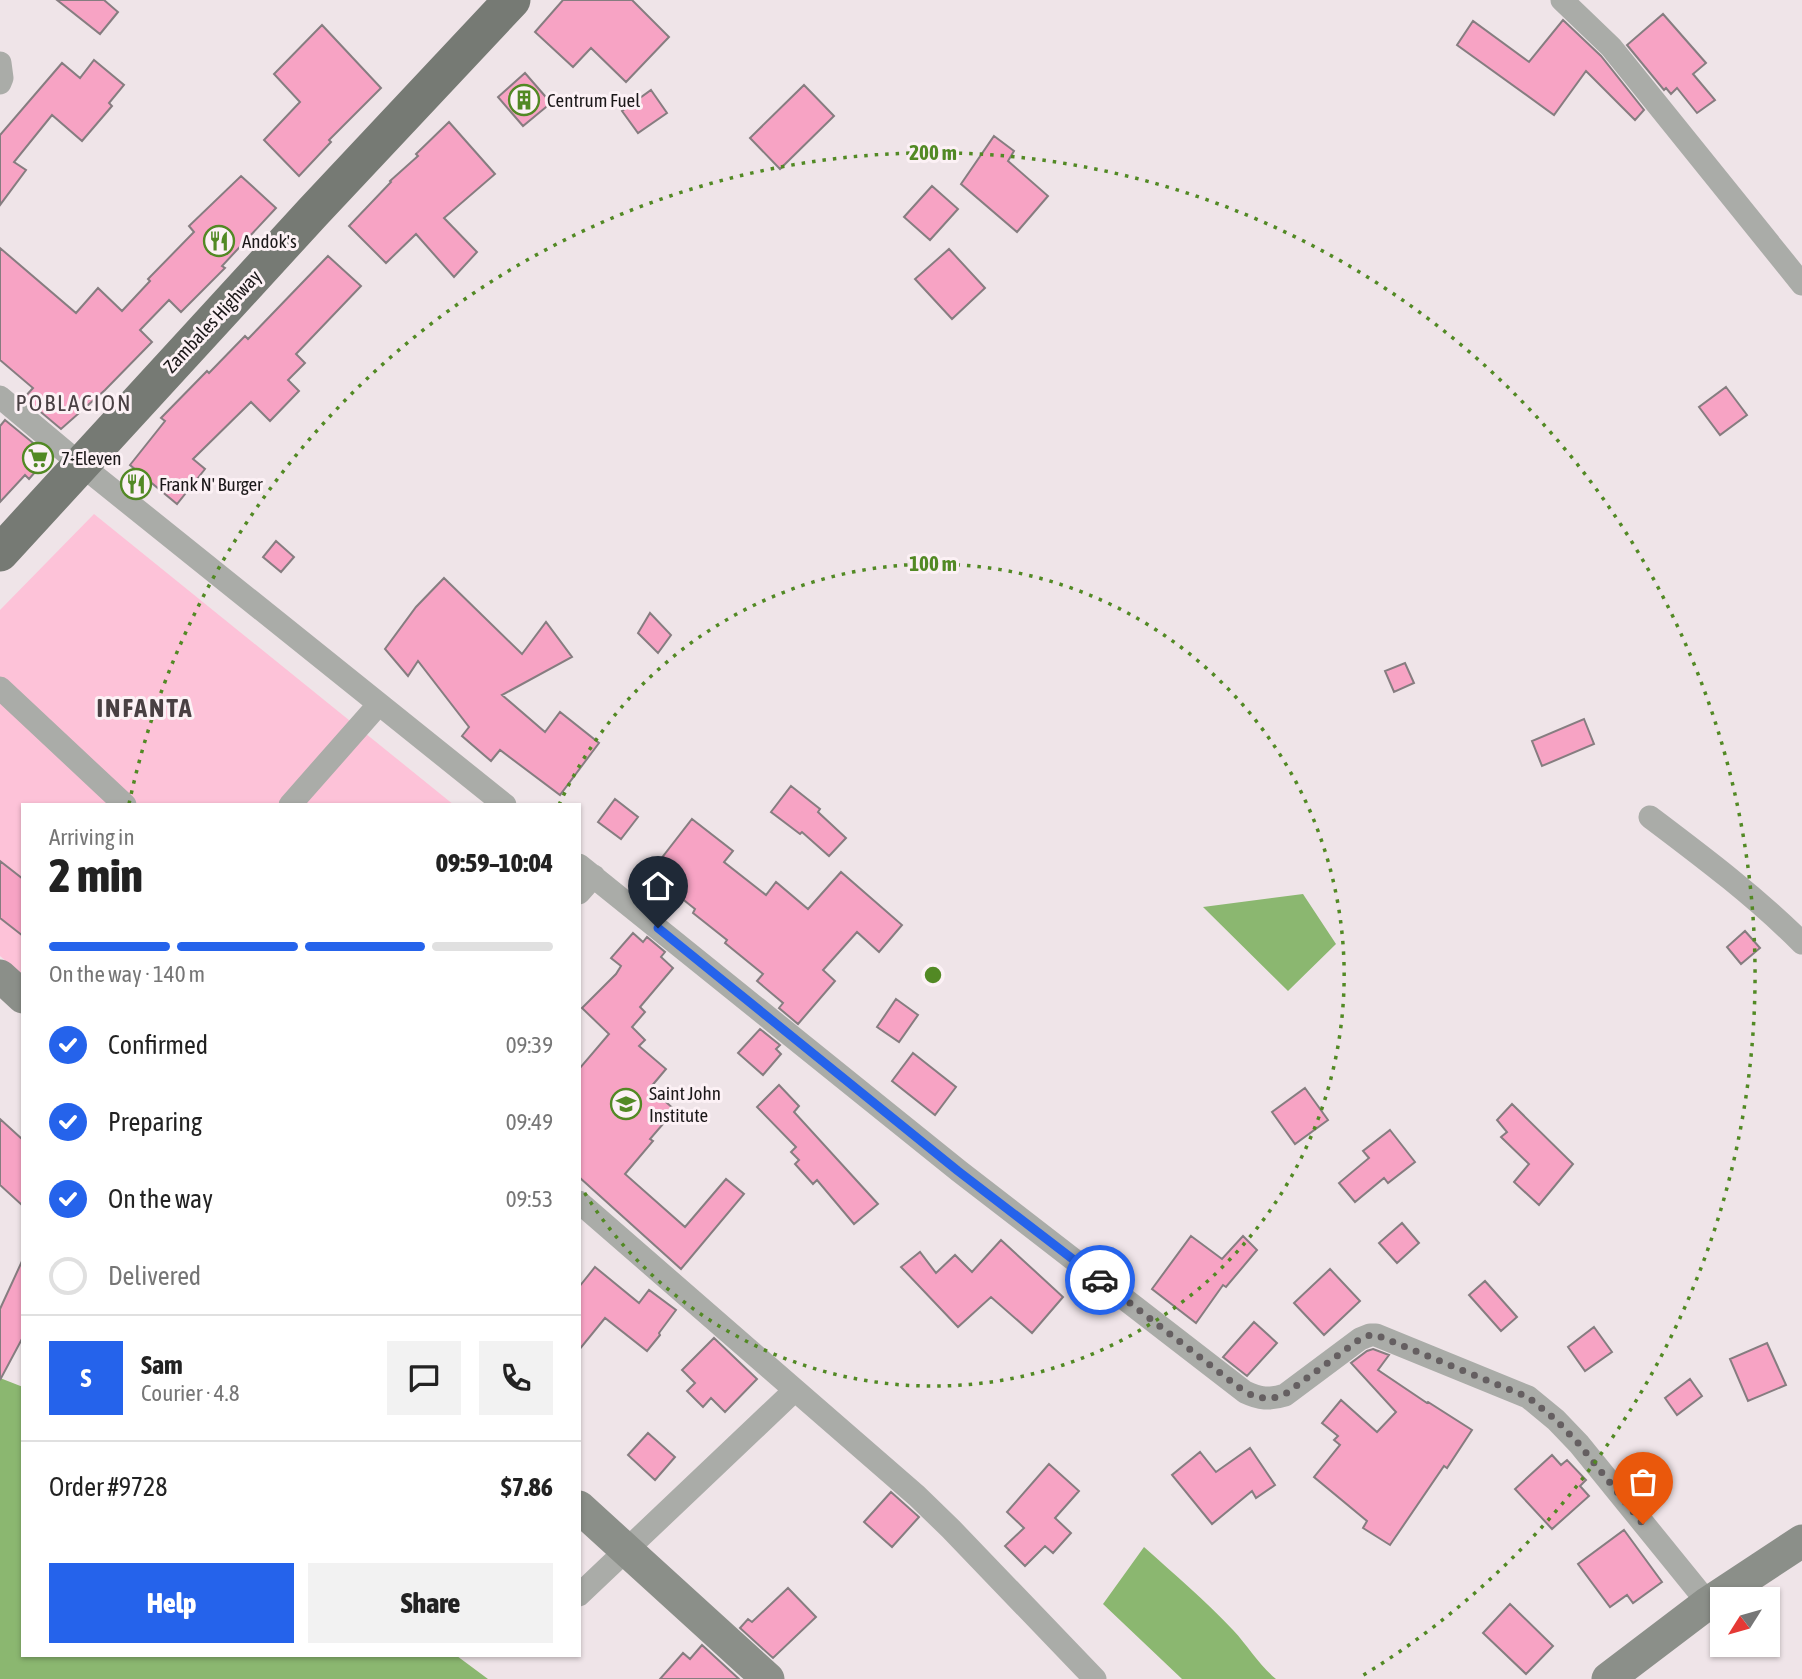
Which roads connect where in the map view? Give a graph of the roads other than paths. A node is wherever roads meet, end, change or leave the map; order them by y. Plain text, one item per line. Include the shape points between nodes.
1 (512, 0) edge
2 (1562, 0) edge
3 (0, 63) edge
4 (0, 83) edge
5 (1802, 284) edge
6 (0, 397) edge
7 (80, 464) junction
8 (0, 553) edge
9 (0, 688) edge
10 (379, 705) junction
11 (123, 803) edge
12 (292, 803) edge
13 (502, 803) edge
14 (1650, 817) dead end
15 (584, 878) edge
16 (1802, 943) edge
17 (0, 976) edge
18 (21, 995) edge
19 (581, 1204) edge
20 (795, 1390) junction
21 (581, 1509) edge
22 (1802, 1541) edge
23 (626, 1551) junction
24 (581, 1593) edge
25 (1708, 1603) junction
26 (768, 1679) edge
27 (1095, 1679) edge
28 (1608, 1679) edge

1 - 7 main road, Zambales Highway
2 - 5 street via 1611,47
3 - 4 street
6 - 7 street
7 - 8 main road, Zambales Highway
7 - 10 street
9 - 11 street
10 - 12 street
10 - 13 street
14 - 16 street via 1719,869
15 - 25 street via 1245,1392 1259,1399 1284,1395 1360,1339 1376,1335 1528,1397 1579,1444
17 - 18 street
19 - 20 street
20 - 23 street
20 - 27 street via 951,1529
21 - 23 street
22 - 25 street
23 - 24 street
23 - 26 street
25 - 28 street

